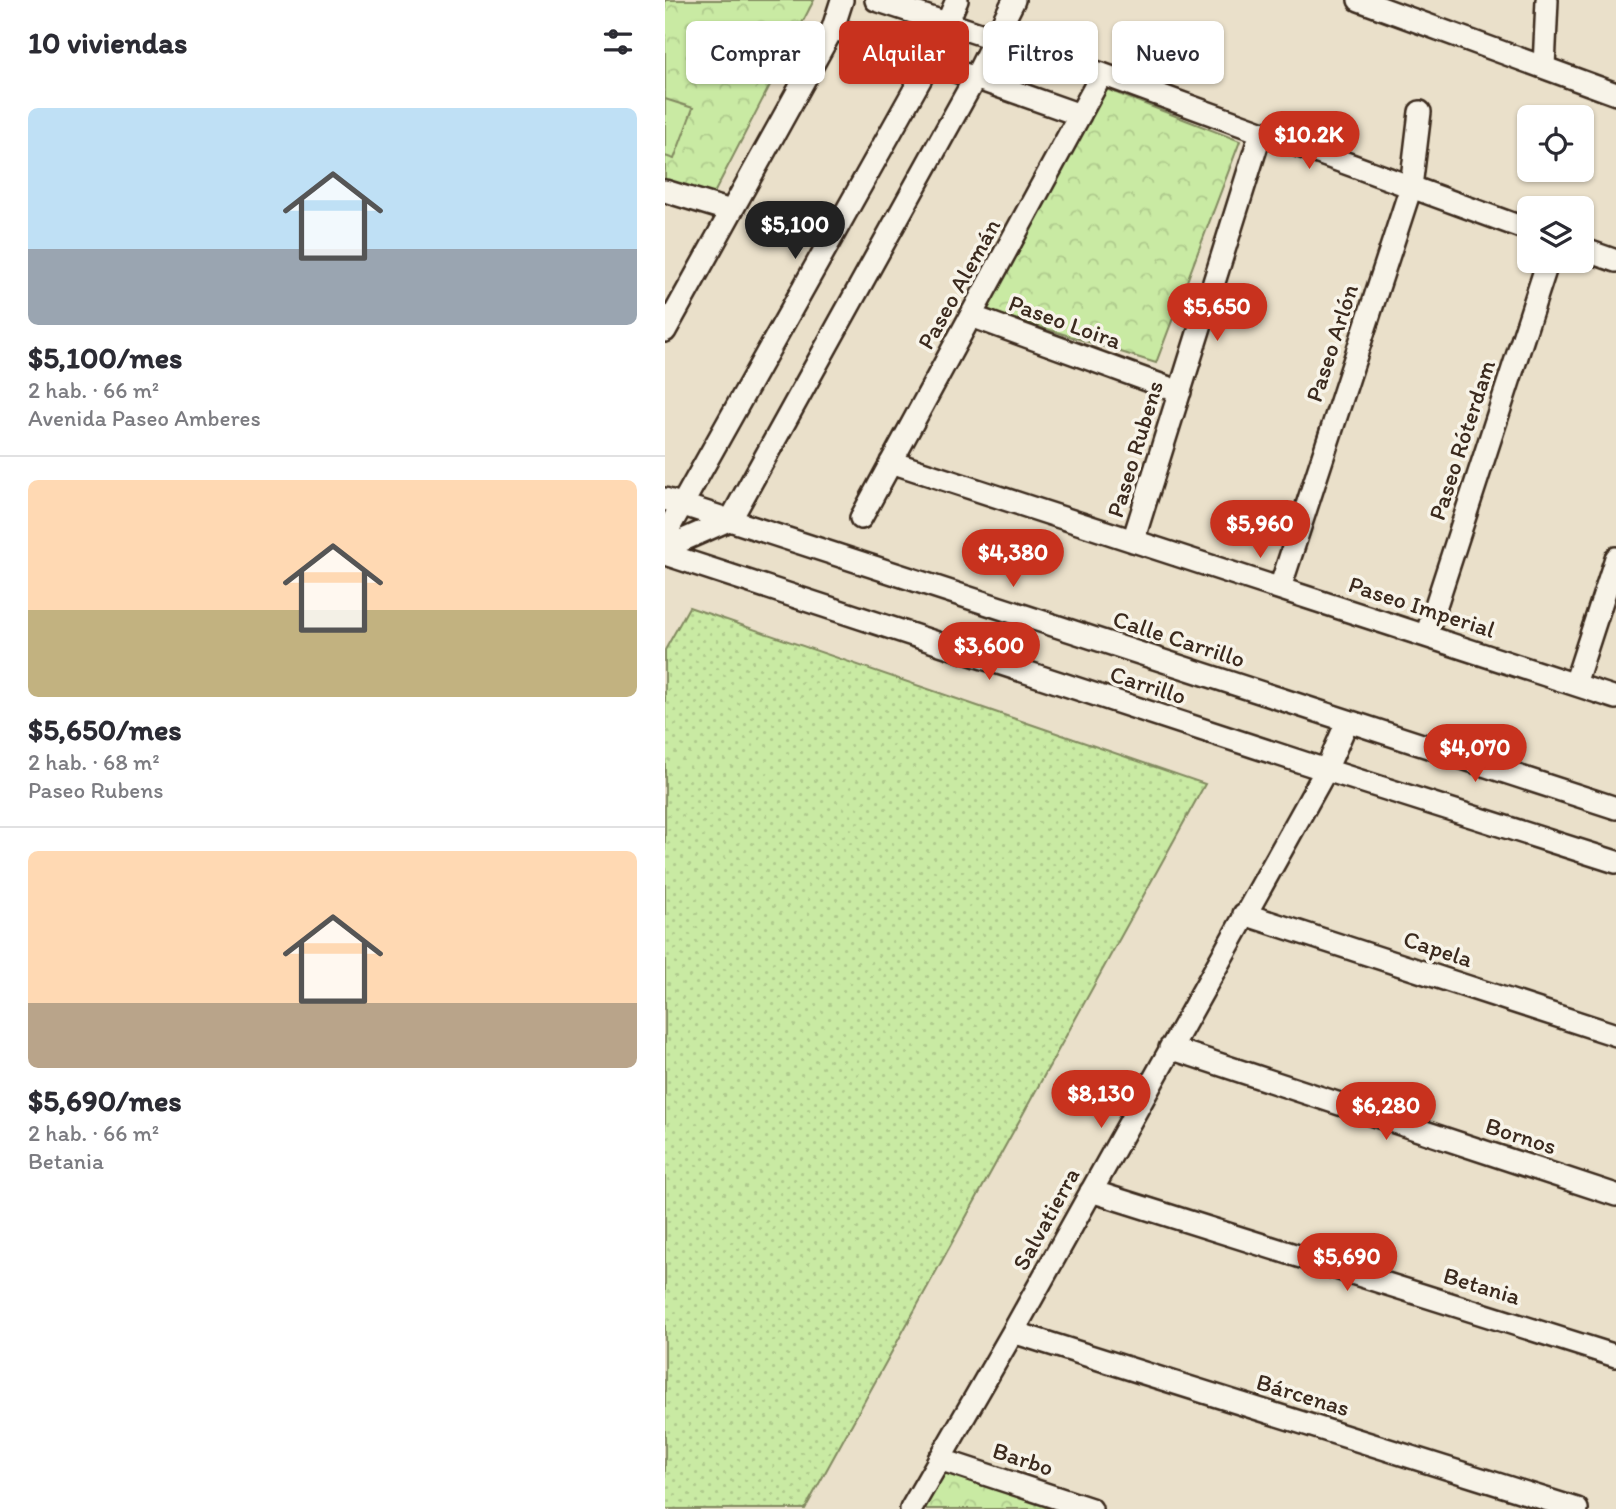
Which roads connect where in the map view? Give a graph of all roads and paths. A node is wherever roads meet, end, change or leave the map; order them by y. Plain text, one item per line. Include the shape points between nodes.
1 (842, 0) edge
2 (876, 0) edge
3 (957, 0) edge
4 (1014, 0) edge
5 (1359, 0) edge
6 (1547, 0) edge
7 (1394, 6) edge
8 (942, 21) edge
9 (949, 21) edge
10 (1004, 21) edge
11 (833, 28) junction
12 (839, 30) edge
13 (983, 63) edge
14 (1544, 67) junction
15 (1098, 73) edge
16 (1102, 74) junction
17 (969, 76) edge
18 (975, 78) junction
19 (917, 84) edge
20 (1616, 94) edge
21 (1420, 112) dead end
22 (1080, 115) junction
23 (1261, 132) junction
24 (1411, 187) junction
25 (665, 191) edge
26 (731, 211) junction
27 (1517, 226) edge
28 (1594, 253) edge
29 (1616, 261) edge
30 (1544, 273) edge
31 (971, 316) junction
32 (665, 331) edge
33 (1180, 392) junction
34 (891, 462) junction
35 (673, 501) edge
36 (861, 518) dead end
37 (731, 519) junction
38 (665, 535) edge
39 (1133, 541) junction
40 (665, 548) edge
41 (665, 554) edge
42 (1616, 558) edge
43 (1280, 588) junction
44 (1426, 636) junction
45 (1575, 684) junction
46 (1616, 698) edge
47 (1347, 722) junction
48 (1326, 770) junction
49 (1616, 808) edge
50 (1616, 862) edge
51 (1244, 914) junction
52 (1616, 1035) edge
53 (1170, 1048) junction
54 (1091, 1191) junction
55 (1616, 1195) edge
56 (1013, 1332) junction
57 (1616, 1356) edge
58 (939, 1459) junction
59 (911, 1509) edge
60 (1091, 1509) edge
61 (1577, 1509) edge

1 - 11 street
2 - 8 street
3 - 9 street
4 - 10 street
5 - 7 street
6 - 14 street
7 - 14 street
11 - 12 street
11 - 26 street
13 - 18 street
14 - 20 street
15 - 16 street
16 - 22 street, Paseo Alemán
16 - 23 street
17 - 18 street
18 - 22 street
18 - 37 street
19 - 35 street
21 - 24 street, Paseo Arlón
22 - 31 street, Paseo Alemán
23 - 24 street
23 - 33 street, Paseo Rubens
24 - 27 street
24 - 43 street, Paseo Arlón
25 - 26 street
26 - 32 street
28 - 29 street
30 - 44 street, Paseo Róterdam
31 - 33 street, Paseo Loira
31 - 34 street, Paseo Alemán
33 - 39 street, Paseo Rubens
34 - 36 street, Paseo Alemán
34 - 39 street, Paseo Imperial
35 - 37 street, Calle Carrillo
35 - 38 street
37 - 40 street
37 - 47 street, Calle Carrillo
39 - 43 street, Paseo Imperial
41 - 48 street, Carrillo
42 - 45 street
43 - 44 street, Paseo Imperial
44 - 45 street, Paseo Imperial
45 - 46 street, Paseo Imperial
47 - 48 street
47 - 49 street, Calle Carrillo
48 - 50 street, Carrillo
48 - 51 street, Salvatierra
51 - 52 street, Capela
51 - 53 street, Salvatierra
53 - 54 street, Salvatierra
53 - 55 street, Bornos
54 - 56 street, Salvatierra
54 - 57 street, Betania
56 - 58 street, Salvatierra
56 - 61 street, Bárcenas
58 - 59 street, Salvatierra
58 - 60 street, Barbo

